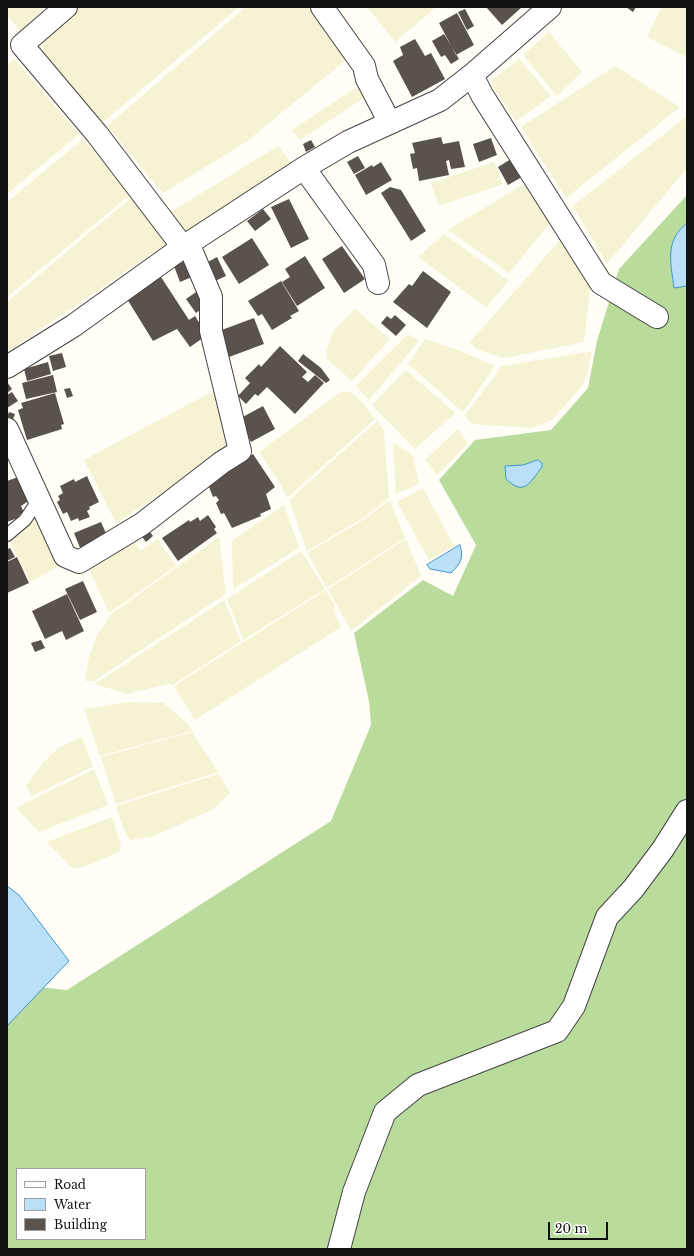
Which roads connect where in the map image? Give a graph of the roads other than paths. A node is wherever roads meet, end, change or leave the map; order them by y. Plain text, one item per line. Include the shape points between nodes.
1 (66, 7) edge
2 (322, 7) edge
3 (550, 7) edge
4 (472, 75) junction
5 (390, 123) junction
6 (304, 168) junction
7 (186, 245) junction
8 (378, 283) dead end
9 (657, 317) dead end
10 (7, 367) edge
11 (7, 429) edge
12 (39, 499) junction
13 (7, 535) edge
14 (687, 811) edge
15 (339, 1249) edge

1 - 7 street via 22,45
2 - 5 street via 364,66 367,79
3 - 4 street
4 - 5 street via 440,100
4 - 9 street via 601,284
5 - 6 street via 348,142
6 - 7 street
6 - 8 street via 374,265
7 - 10 street via 73,326
7 - 12 street via 211,297 211,331 240,451 142,524 79,562 65,556
11 - 12 street
12 - 13 lane via 25,520
14 - 15 street via 633,889 607,917 574,1006 557,1031 418,1085 385,1112 354,1192

